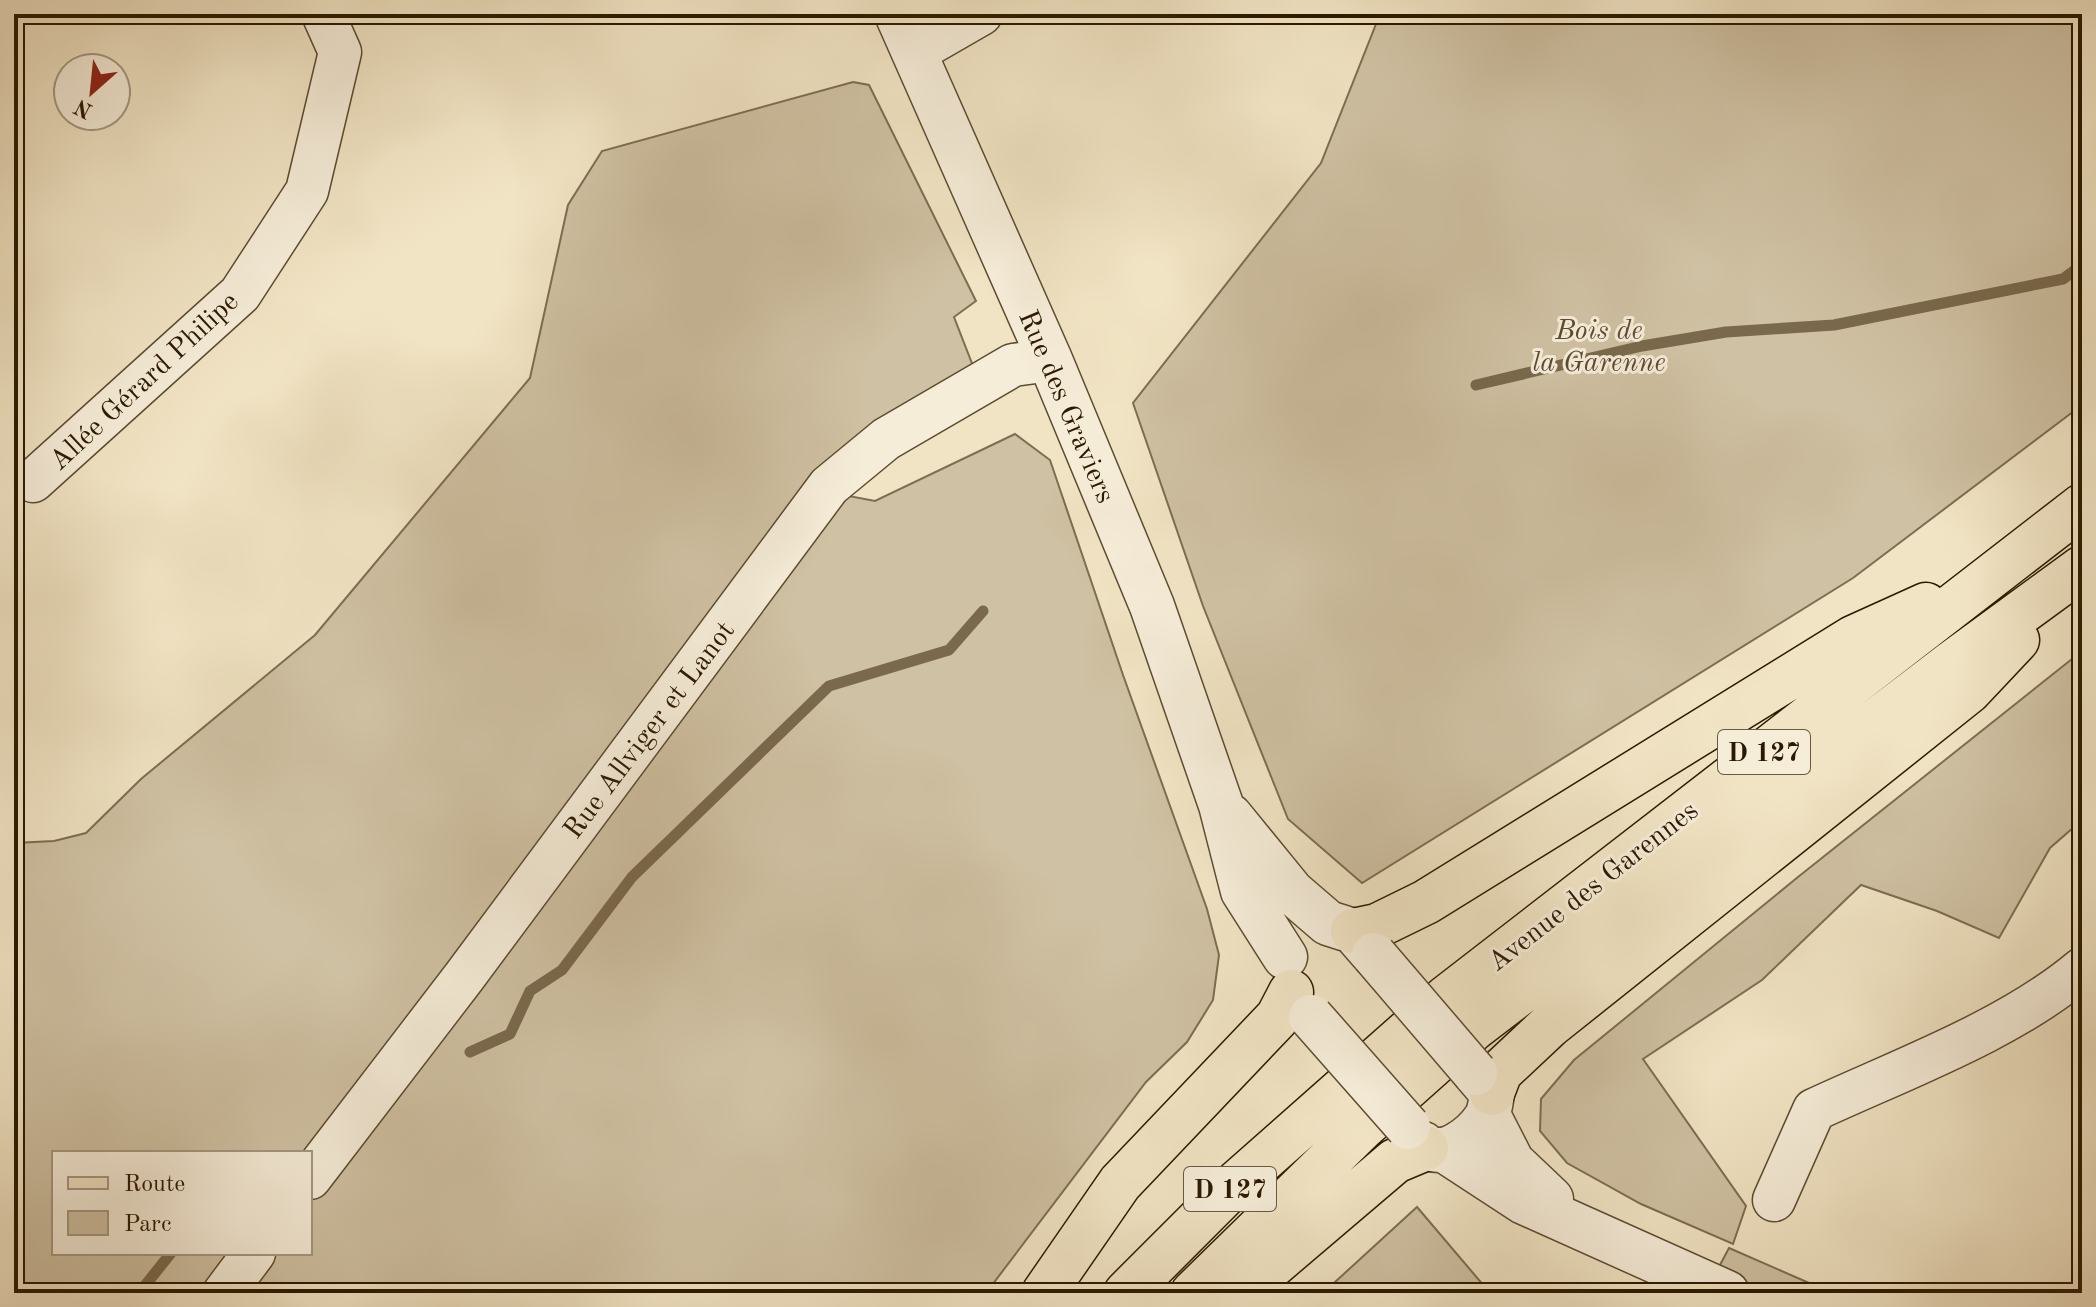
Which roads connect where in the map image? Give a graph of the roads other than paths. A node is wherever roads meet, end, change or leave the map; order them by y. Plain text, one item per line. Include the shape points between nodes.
1 (323, 14) edge
2 (981, 14) edge
3 (906, 33) edge
4 (1050, 360) junction
5 (33, 481) dead end
6 (2082, 506) edge
7 (2082, 570) edge
8 (1993, 575) junction
9 (1221, 805) junction
10 (1352, 936) junction
11 (2082, 969) edge
12 (1296, 989) junction
13 (1485, 1094) junction
14 (1426, 1142) junction
15 (312, 1175) edge
16 (1774, 1200) dead end
17 (1582, 1228) junction
18 (252, 1255) edge
19 (224, 1293) edge
20 (1044, 1293) edge
21 (1126, 1293) edge
22 (1193, 1293) edge
23 (1244, 1293) edge
24 (1727, 1293) edge

1 - 5 street, Allée Gérard Philipe via 340,52 307,191 240,294
2 - 3 street
3 - 4 street, Rue des Graviers
4 - 9 street, Rue des Graviers via 1152,606
4 - 15 street, Rue Allviger et Lanot via 1013,365 886,439 829,486
6 - 8 main road, Avenue des Garennes / D 127
7 - 13 main road via 1969,691 1549,1026 1500,1072
7 - 22 main road, Avenue des Garennes / D 127 via 1474,1028 1363,1127
8 - 10 main road via 1853,638 1426,902
8 - 21 main road, Avenue des Garennes / D 127 via 1446,998 1231,1188
9 - 10 street, Rue des Graviers via 1292,892
9 - 12 street, Rue des Graviers via 1243,891
10 - 12 street
10 - 13 street, Rue des Graviers, bridge
11 - 16 street via 2016,1016 1814,1110
12 - 14 street, Rue des Graviers, bridge
12 - 20 main road via 1278,1017 1120,1183
13 - 14 street via 1473,1135
13 - 17 street, Rue des Graviers via 1512,1162
14 - 17 street, Rue des Graviers via 1524,1202
14 - 23 main road via 1395,1161
17 - 24 street, Rue des Graviers
18 - 19 street

